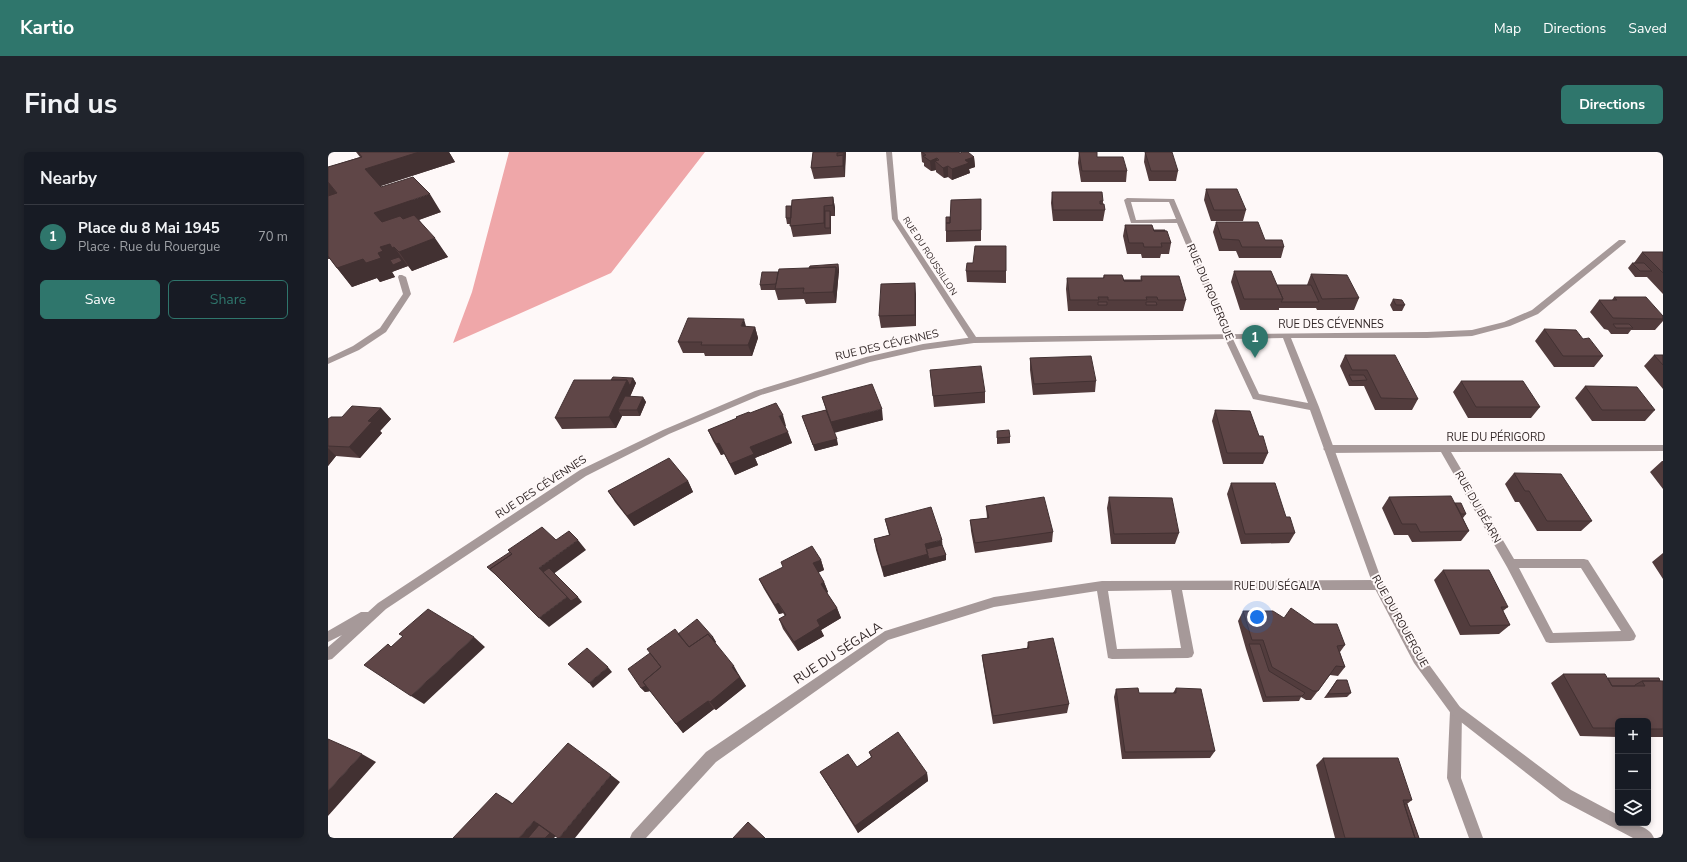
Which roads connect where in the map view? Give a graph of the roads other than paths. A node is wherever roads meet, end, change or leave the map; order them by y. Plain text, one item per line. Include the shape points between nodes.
1 (889, 152) edge
2 (1180, 221) junction
3 (1622, 242) dead end
4 (402, 277) edge
5 (1228, 336) junction
6 (1286, 336) junction
7 (974, 340) junction
8 (328, 361) edge
9 (1314, 407) junction
10 (1663, 448) edge
11 (1328, 449) junction
12 (1444, 449) junction
13 (1511, 564) junction
14 (1378, 585) junction
15 (1102, 586) junction
16 (1176, 586) junction
17 (382, 606) junction
18 (328, 637) edge
19 (328, 654) edge
20 (1456, 711) junction
21 (1615, 821) edge
22 (1625, 826) edge
23 (638, 838) edge
24 (1476, 838) edge
25 (1647, 838) edge

1 - 7 street, RUE DU ROUSSILLON via 895,219
2 - 2 street, RUE DU ROUERGUE via 1172,200 1127,200 1133,222
2 - 5 street, RUE DU ROUERGUE
3 - 6 street, RUE DES CÉVENNES via 1535,312 1507,324 1472,333
4 - 8 street via 406,294 383,330 356,348
5 - 6 street, RUE DES CÉVENNES
5 - 7 street, RUE DES CÉVENNES
5 - 9 street, RUE DU ROUERGUE via 1256,397
6 - 9 street, RUE DU ROUERGUE
7 - 17 street, RUE DES CÉVENNES via 923,347 862,361 758,393 666,432 583,473
9 - 11 street, RUE DU ROUERGUE
10 - 12 street, RUE DU PÉRIGORD
11 - 12 street, RUE DU PÉRIGORD
11 - 14 street, RUE DU ROUERGUE
12 - 13 street, RUE DU BÉARN
13 - 13 street, RUE DU BÉARN via 1584,563 1630,636 1550,638
14 - 16 street, RUE DU SÉGALA
14 - 20 street, RUE DU ROUERGUE via 1418,659
15 - 16 street, RUE DU SÉGALA
15 - 16 street via 1112,654 1188,653
15 - 23 street, RUE DU SÉGALA via 994,602 885,636 711,756
17 - 18 street
17 - 19 street, RUE DES CÉVENNES
20 - 21 street, RUE DU ROUERGUE via 1566,795
20 - 24 street via 1454,778
22 - 25 street, RUE DU ROUERGUE

